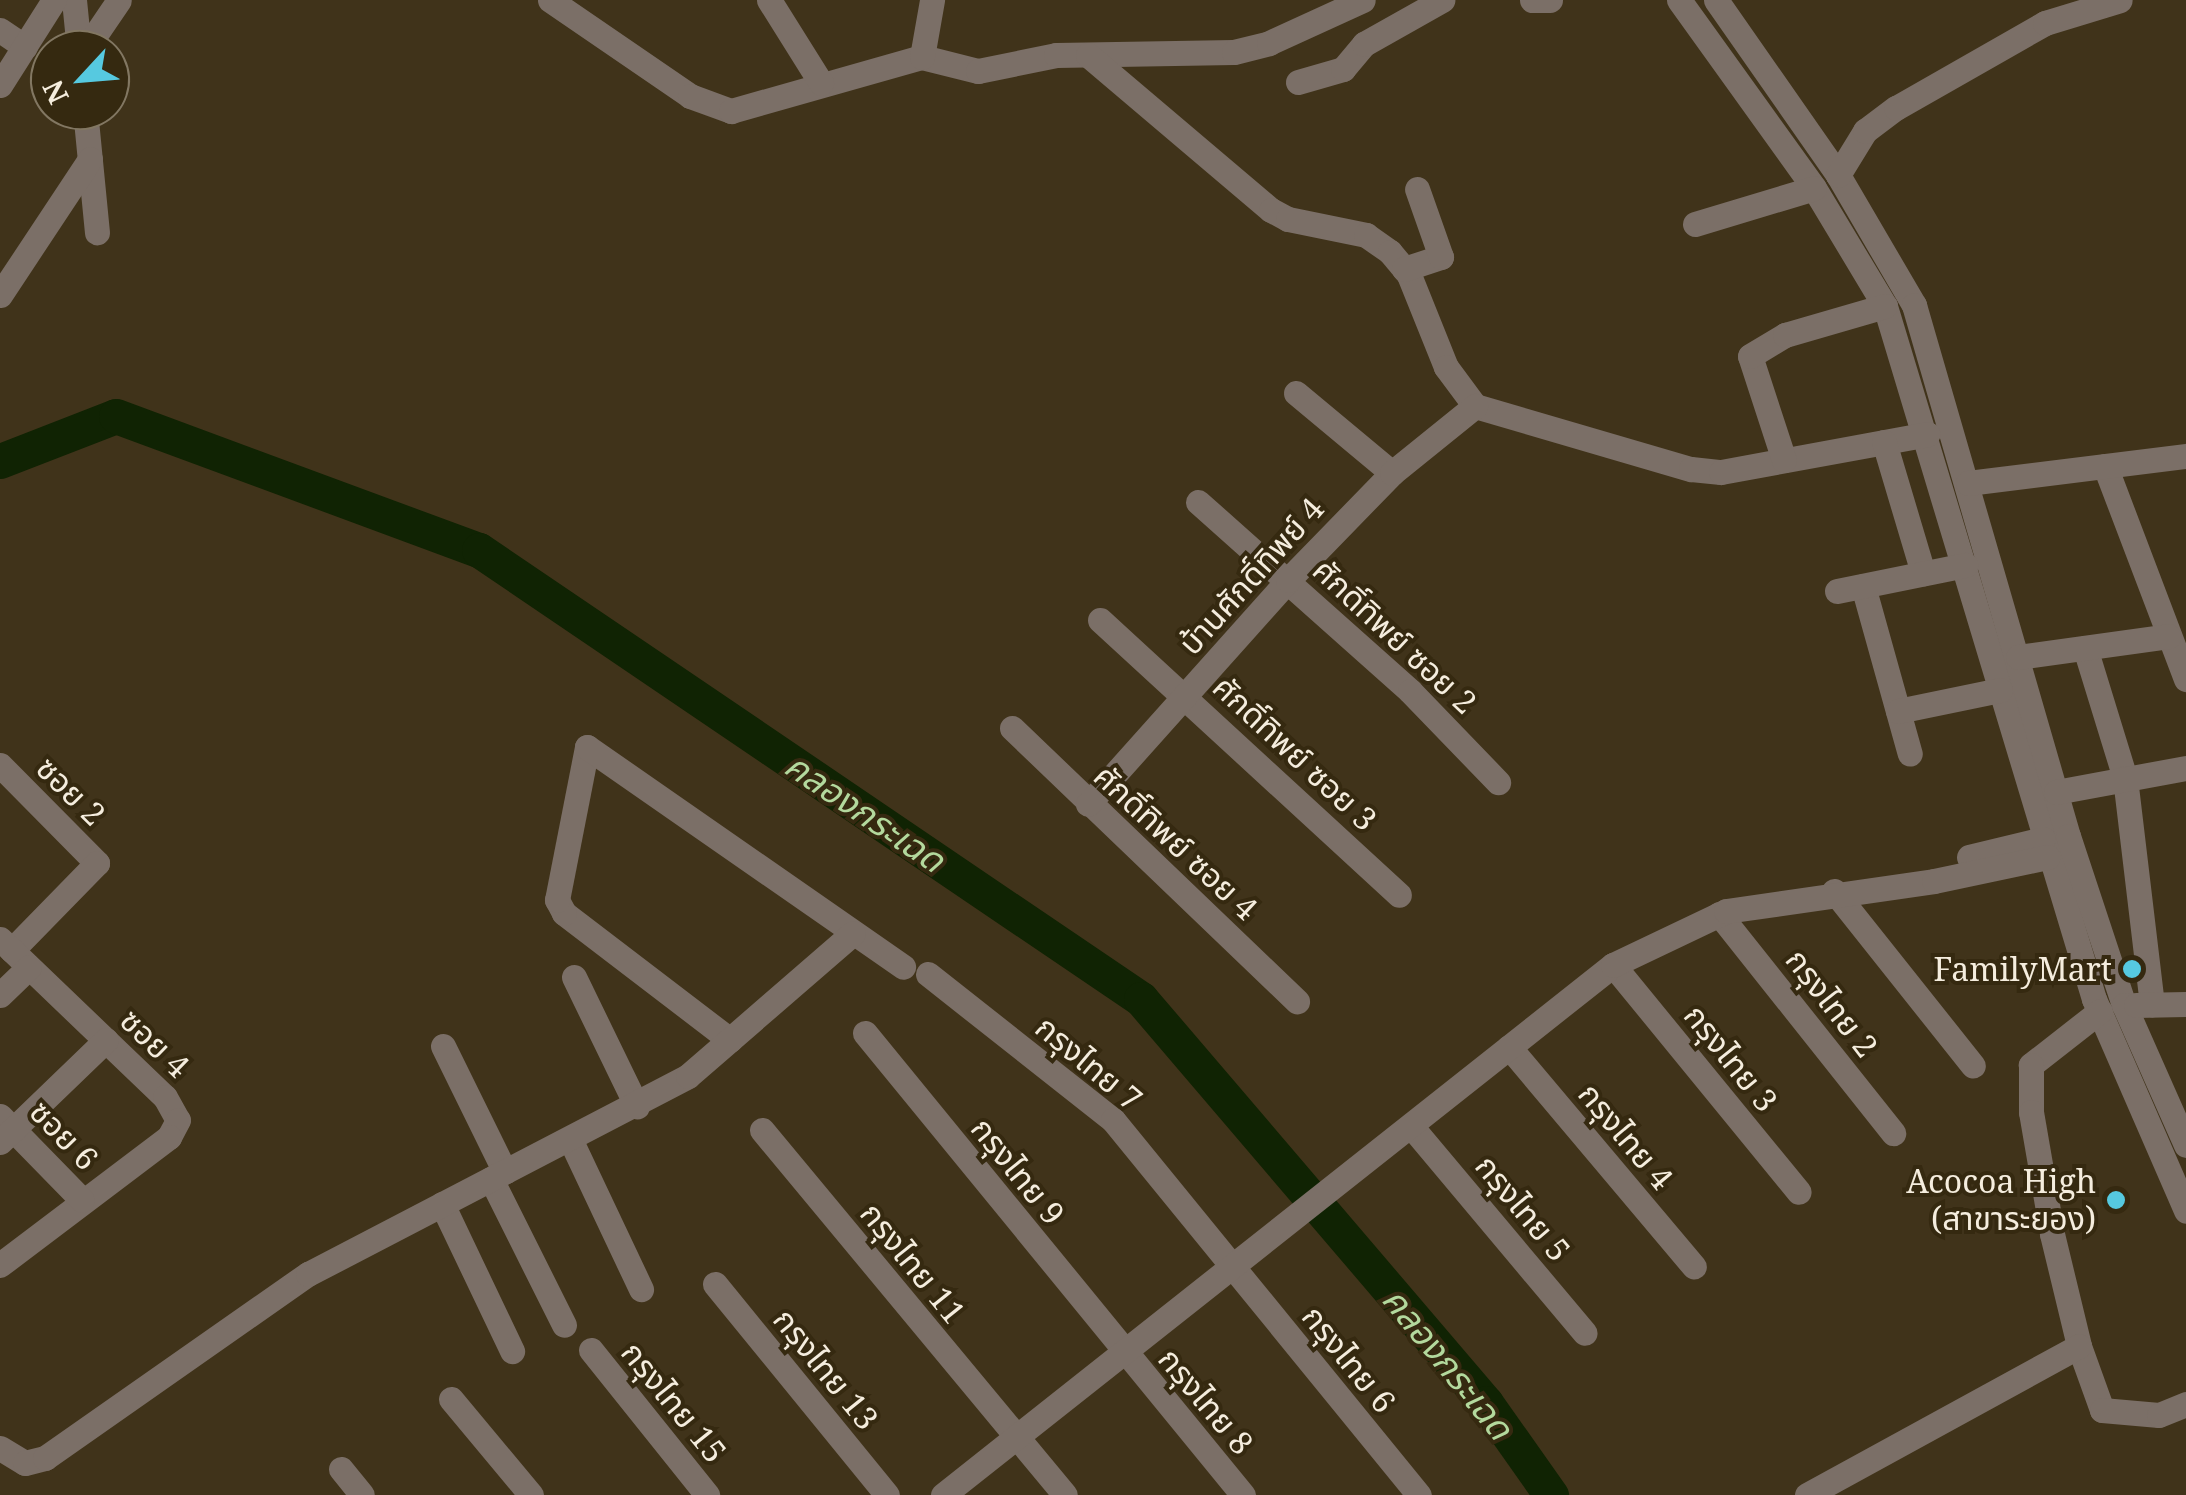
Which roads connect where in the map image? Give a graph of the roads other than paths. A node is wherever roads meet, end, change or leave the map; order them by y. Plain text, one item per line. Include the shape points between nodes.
1 (54, 0) edge
2 (74, 0) edge
3 (119, 0) edge
4 (550, 0) edge
5 (769, 0) edge
6 (932, 0) edge
7 (1363, 0) edge
8 (1442, 0) edge
9 (1532, 0) edge
10 (1550, 0) edge
11 (1716, 0) edge
12 (2120, 0) edge
13 (1691, 5) edge
14 (0, 30) edge
15 (79, 30) edge
16 (97, 30) edge
17 (25, 48) junction
18 (1088, 55) junction
19 (922, 57) junction
20 (1298, 82) dead end
21 (820, 83) junction
22 (0, 85) edge
23 (87, 130) edge
24 (90, 160) junction
25 (1838, 175) junction
26 (1814, 188) junction
27 (1418, 189) dead end
28 (1694, 224) dead end
29 (97, 232) dead end
30 (1404, 269) junction
31 (0, 294) edge
32 (1885, 306) junction
33 (1296, 393) dead end
34 (1476, 406) junction
35 (1928, 434) junction
36 (1884, 442) junction
37 (2186, 456) edge
38 (1784, 460) junction
39 (2105, 466) junction
40 (1392, 473) junction
41 (1968, 483) junction
42 (1198, 502) dead end
43 (1965, 564) junction
44 (1922, 574) junction
45 (1288, 580) junction
46 (1100, 620) dead end
47 (2169, 636) junction
48 (2084, 648) junction
49 (2018, 658) junction
50 (2186, 680) edge
51 (2000, 690) junction
52 (1186, 696) junction
53 (1898, 711) junction
54 (1012, 728) dead end
55 (1910, 754) dead end
56 (0, 765) edge
57 (2186, 768) edge
58 (2125, 778) junction
59 (1498, 782) dead end
60 (2056, 792) junction
61 (1088, 804) junction
62 (2045, 848) junction
63 (1834, 891) junction
64 (1399, 895) dead end
65 (1719, 914) junction
66 (852, 933) junction
67 (13, 952) edge
68 (1613, 965) junction
69 (574, 977) dead end
70 (0, 995) edge
71 (1297, 1001) dead end
72 (2152, 1004) junction
73 (2186, 1004) edge
74 (2112, 1008) junction
75 (865, 1033) dead end
76 (106, 1040) junction
77 (730, 1040) junction
78 (443, 1046) dead end
79 (1509, 1047) junction
80 (1973, 1066) dead end
81 (637, 1107) junction
82 (1411, 1126) junction
83 (5, 1130) edge
84 (762, 1130) dead end
85 (1893, 1133) dead end
86 (571, 1141) junction
87 (2186, 1146) edge
88 (498, 1176) junction
89 (1799, 1192) dead end
90 (82, 1200) junction
91 (442, 1204) junction
92 (2186, 1210) edge
93 (1230, 1264) junction
94 (0, 1265) edge
95 (1694, 1267) dead end
96 (715, 1284) dead end
97 (640, 1289) dead end
98 (564, 1324) dead end
99 (1585, 1332) dead end
100 (2079, 1346) junction
101 (591, 1350) dead end
102 (1121, 1350) junction
103 (512, 1351) dead end
104 (451, 1399) dead end
105 (2186, 1404) edge
106 (1014, 1436) junction
107 (0, 1448) edge
108 (340, 1469) dead end
109 (362, 1495) edge
110 (531, 1495) edge
111 (707, 1495) edge
112 (886, 1495) edge
113 (943, 1495) edge
114 (1065, 1495) edge
115 (1242, 1495) edge
116 (1418, 1495) edge
117 (1807, 1495) edge

1 - 17 street
2 - 15 street
3 - 16 street
4 - 21 street via 712,108 747,109
5 - 21 street
6 - 19 street
7 - 18 street via 1234,52
8 - 20 street via 1364,44 1343,69
9 - 10 street
11 - 25 street
12 - 25 street via 2045,23 1896,108 1865,131
13 - 26 street
14 - 17 street
17 - 22 street
18 - 19 street via 978,71
18 - 30 street via 1272,210 1288,220 1366,234
19 - 21 street
23 - 24 street
24 - 29 street
24 - 31 street
25 - 41 street via 1914,305
26 - 28 street
26 - 32 street
27 - 30 street via 1441,257
30 - 34 street via 1446,367
32 - 35 street
32 - 38 street via 1785,335 1750,356
33 - 40 street
34 - 38 street via 1691,470 1721,472
34 - 40 street, บ้านศักดิ์ทิพย์ 4
35 - 36 street
35 - 43 street
36 - 38 street
36 - 44 street
37 - 39 street
39 - 41 street
39 - 47 street
40 - 45 street, บ้านศักดิ์ทิพย์ 4
41 - 49 street
42 - 45 street, ศักดิ์ทิพย์ ซอย 2
43 - 44 street
43 - 51 street
44 - 53 street via 1850,588
45 - 52 street, บ้านศักดิ์ทิพย์ 4
45 - 59 street, ศักดิ์ทิพย์ ซอย 2
46 - 52 street, ศักดิ์ทิพย์ ซอย 3
47 - 48 street
47 - 50 street
48 - 49 street
48 - 58 street
49 - 60 street
51 - 53 street
51 - 62 street
52 - 61 street, บ้านศักดิ์ทิพย์ 4
52 - 64 street, ศักดิ์ทิพย์ ซอย 3
53 - 55 street
54 - 61 street, ศักดิ์ทิพย์ ซอย 4
56 - 67 street, ซอย 2 via 97,863
57 - 58 street
58 - 60 street
58 - 72 street
60 - 74 street
61 - 71 street, ศักดิ์ทิพย์ ซอย 4
62 - 63 street via 1934,881
62 - 74 street
63 - 65 street
63 - 80 street
65 - 68 street
65 - 85 street, กรุงไทย 2
66 - 77 street
66 - 77 street, กรุงไทย 7 via 587,747 557,900 564,914
66 - 93 street, กรุงไทย 7 via 916,970 1113,1120
67 - 70 street
67 - 76 street, ซอย 4
68 - 79 street
68 - 89 street, กรุงไทย 3
69 - 81 street
72 - 73 street
72 - 74 street
74 - 87 street
74 - 92 street
74 - 100 street via 2031,1065 2031,1112
75 - 102 street, กรุงไทย 9
76 - 83 street
76 - 90 street, ซอย 4 via 172,1104 178,1120 170,1137
77 - 81 street
78 - 88 street
79 - 82 street
79 - 95 street, กรุงไทย 4
81 - 86 street
82 - 93 street
82 - 99 street, กรุงไทย 5
83 - 90 street, ซอย 6
84 - 106 street, กรุงไทย 11
86 - 88 street
86 - 97 street
88 - 91 street
88 - 98 street
90 - 94 street, ซอย 4
91 - 103 street
91 - 107 street via 308,1274 45,1458 25,1463
93 - 102 street
93 - 116 street, กรุงไทย 6
96 - 112 street, กรุงไทย 13
100 - 105 street via 2102,1410 2159,1415
100 - 117 street
101 - 111 street, กรุงไทย 15
102 - 106 street
102 - 115 street, กรุงไทย 8
104 - 110 street
106 - 113 street
106 - 114 street, กรุงไทย 11
108 - 109 street

